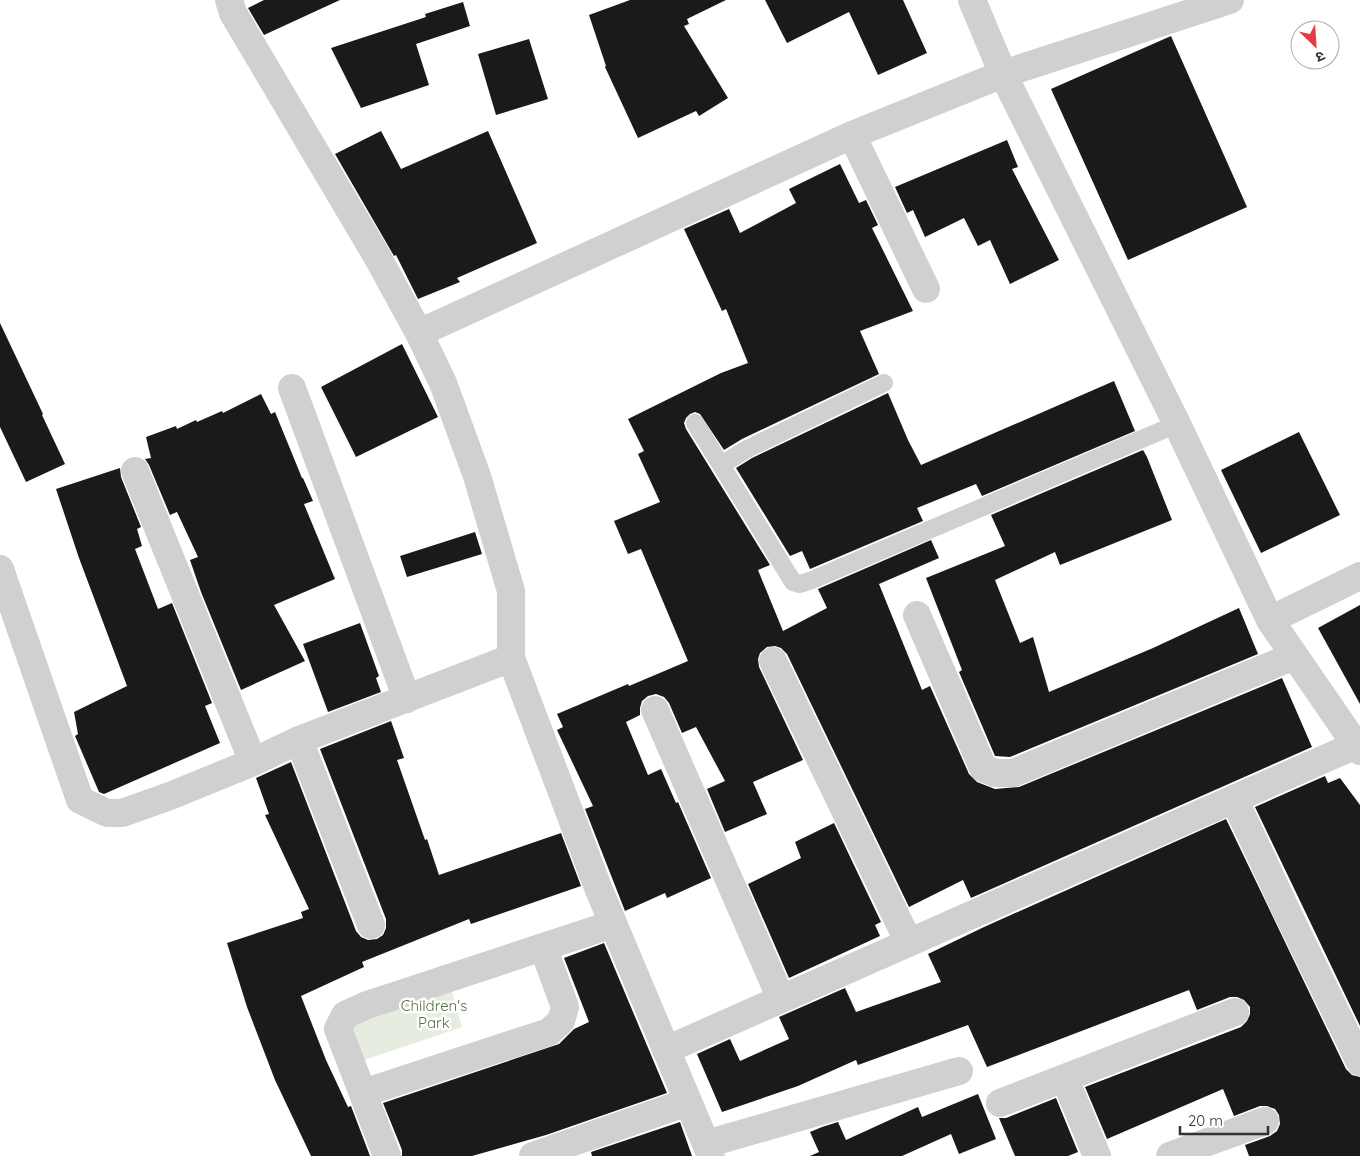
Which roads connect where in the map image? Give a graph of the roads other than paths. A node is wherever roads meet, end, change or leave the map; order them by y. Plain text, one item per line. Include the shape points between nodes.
1 (229, 0) edge
2 (972, 0) edge
3 (1230, 0) edge
4 (1003, 74) junction
5 (852, 135) junction
6 (926, 290) dead end
7 (419, 333) junction
8 (884, 384) dead end
9 (292, 388) dead end
10 (695, 423) dead end
11 (1177, 424) junction
12 (721, 466) junction
13 (136, 471) dead end
14 (0, 569) edge
15 (1360, 576) edge
16 (917, 615) dead end
17 (1270, 620) junction
18 (1294, 656) junction
19 (511, 658) junction
20 (773, 661) dead end
21 (407, 698) junction
22 (654, 710) dead end
23 (299, 740) junction
24 (1358, 748) edge
25 (253, 762) junction
26 (1234, 799) junction
27 (613, 924) junction
28 (372, 925) dead end
29 (909, 943) junction
30 (543, 947) junction
31 (781, 999) junction
32 (1235, 1012) dead end
33 (666, 1050) junction
34 (1360, 1062) edge
35 (959, 1071) dead end
36 (1065, 1079) junction
37 (363, 1093) junction
38 (688, 1102) junction
39 (1000, 1103) dead end
40 (1265, 1121) dead end
41 (571, 1149) edge
42 (709, 1150) edge
43 (387, 1156) edge
44 (533, 1156) edge
45 (1097, 1156) edge
46 (1170, 1156) edge

1 - 7 street via 233,13
2 - 4 street
3 - 4 street
4 - 5 street
4 - 11 street
5 - 6 street
5 - 7 street
7 - 19 street via 443,383 477,476 511,591
8 - 12 lane via 747,449
9 - 21 street
10 - 12 lane
11 - 12 lane via 800,584 793,582
11 - 17 street
13 - 25 street
14 - 25 street via 80,800 108,813 122,813
15 - 17 street
16 - 18 street via 983,768 995,773 1013,773
17 - 18 street
18 - 24 street
19 - 21 street
19 - 27 street
20 - 29 street
21 - 23 street
22 - 31 street
23 - 25 street
23 - 28 street
24 - 26 street
26 - 29 street
26 - 34 street
27 - 30 street
27 - 33 street
29 - 31 street
30 - 37 street via 565,1007 561,1020 549,1032
30 - 37 street via 345,1015 338,1029
31 - 33 street
32 - 36 street
33 - 38 street
35 - 42 street
36 - 39 street
36 - 45 street
37 - 43 street
38 - 41 street
38 - 42 street
40 - 46 street
41 - 44 street

